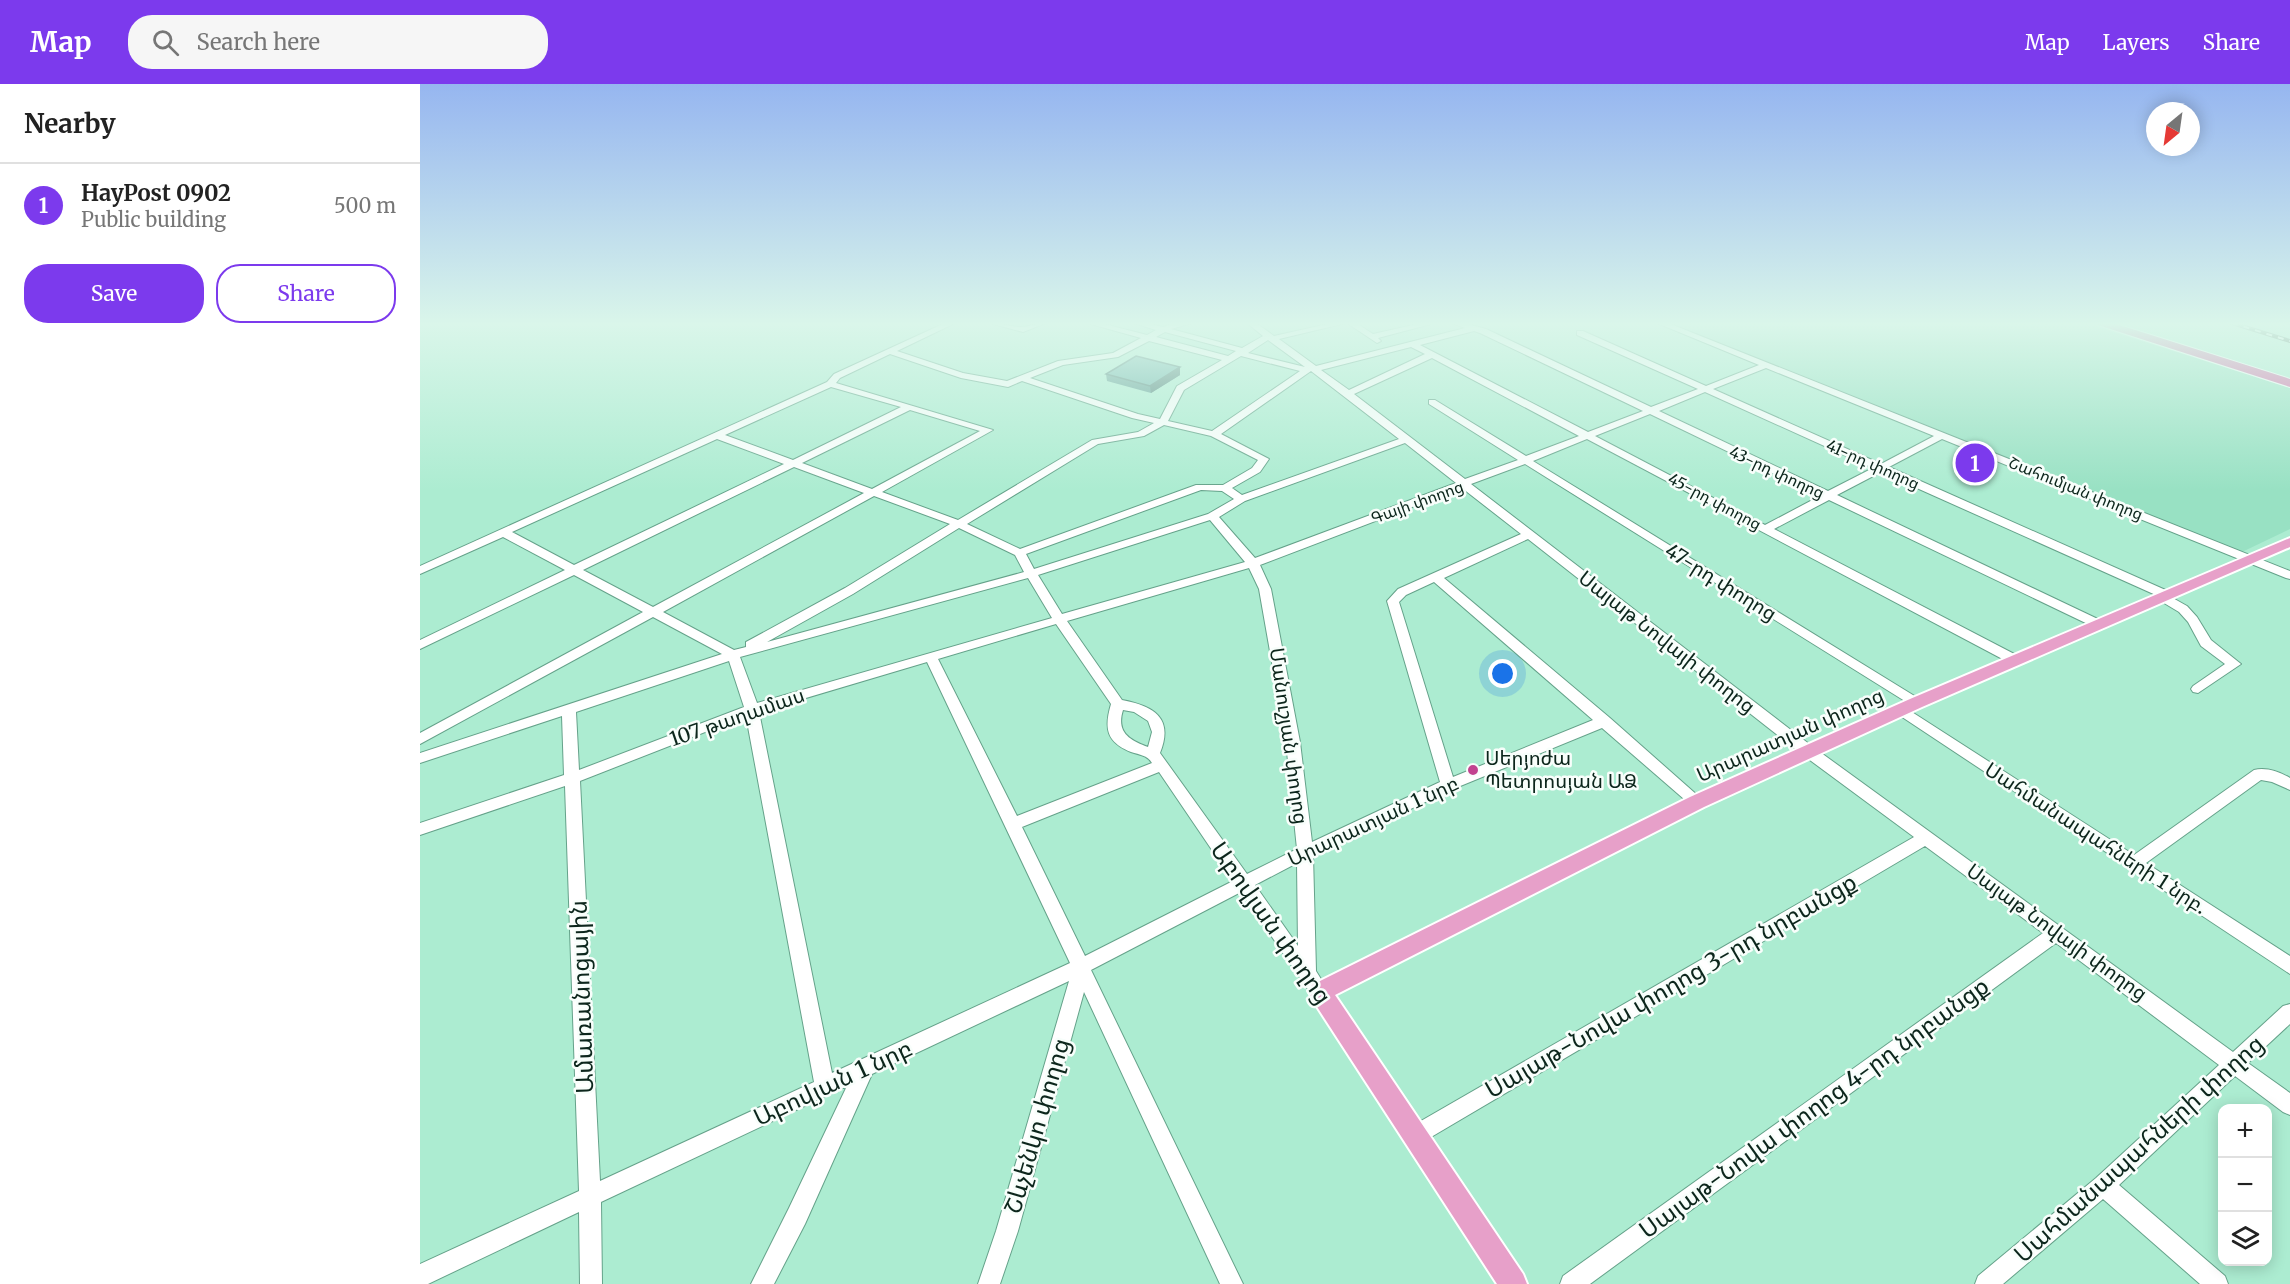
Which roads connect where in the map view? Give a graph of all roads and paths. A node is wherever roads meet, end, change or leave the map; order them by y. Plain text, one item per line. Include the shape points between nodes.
1 (834, 379) edge
2 (979, 379) edge
3 (1019, 379) edge
4 (1024, 379) edge
5 (1196, 379) edge
6 (1296, 379) edge
7 (1326, 379) edge
8 (1380, 379) edge
9 (1481, 379) edge
10 (1583, 379) edge
11 (1683, 379) edge
12 (1731, 379) edge
13 (1802, 379) edge
14 (830, 384) junction
15 (1705, 389) junction
16 (1348, 394) junction
17 (1432, 402) dead end
18 (909, 406) junction
19 (1650, 411) junction
20 (1163, 422) junction
21 (1214, 434) junction
22 (1588, 435) junction
23 (1943, 435) junction
24 (718, 436) junction
25 (1405, 440) junction
26 (1526, 460) junction
27 (794, 463) junction
28 (1883, 468) junction
29 (1462, 485) junction
30 (1225, 488) junction
31 (874, 492) junction
32 (1830, 497) junction
33 (1241, 499) junction
34 (1212, 516) junction
35 (957, 523) junction
36 (1767, 528) junction
37 (503, 532) junction
38 (1528, 535) junction
39 (2290, 542) edge
40 (1018, 553) junction
41 (2254, 560) junction
42 (1253, 563) junction
43 (420, 570) edge
44 (575, 570) junction
45 (1033, 573) junction
46 (2290, 575) edge
47 (1437, 578) junction
48 (2164, 596) junction
49 (654, 611) junction
50 (1059, 619) junction
51 (2098, 624) junction
52 (420, 645) edge
53 (734, 655) junction
54 (930, 656) junction
55 (2014, 660) junction
56 (2198, 689) dead end
57 (1118, 704) junction
58 (1909, 706) junction
59 (752, 709) junction
60 (569, 711) junction
61 (1605, 721) junction
62 (420, 739) edge
63 (1808, 751) junction
64 (420, 758) edge
65 (1157, 759) junction
66 (573, 778) junction
67 (1448, 785) junction
68 (2290, 785) edge
69 (1697, 802) junction
70 (1013, 824) junction
71 (420, 829) edge
72 (1927, 837) junction
73 (1305, 852) junction
74 (2134, 863) junction
75 (1243, 884) junction
76 (2057, 932) junction
77 (1082, 966) junction
78 (2290, 966) edge
79 (1313, 983) junction
80 (2290, 1012) edge
81 (2235, 1064) junction
82 (865, 1068) junction
83 (825, 1086) junction
84 (2290, 1105) edge
85 (1414, 1136) junction
86 (2103, 1185) junction
87 (590, 1197) junction
88 (420, 1276) edge
89 (591, 1284) edge
90 (762, 1284) edge
91 (989, 1284) edge
92 (1232, 1284) edge
93 (1513, 1284) edge
94 (1571, 1284) edge
95 (1986, 1284) edge
96 (2217, 1284) edge

1 - 14 street
2 - 3 street via 1008,384
4 - 20 street
5 - 20 street via 1180,388
6 - 21 street
7 - 16 street, Սայաթ Նովայի փողոց
8 - 16 street
9 - 22 street, 45-րդ փողոց
10 - 19 street, 43-րդ փողոց
11 - 15 street, 41-րդ փողոց
12 - 15 street, Գայի փողոց
13 - 23 street, Շահումյան փողոց
14 - 18 street
14 - 24 street
15 - 19 street, Գայի փողոց
15 - 28 street, 41-րդ փողոց
16 - 25 street, Սայաթ Նովայի փողոց
17 - 26 street, 47-րդ փողոց
18 - 27 street
18 - 31 street via 988,430
19 - 22 street, Գայի փողոց
19 - 32 street, 43-րդ փողոց
20 - 21 street
20 - 35 street via 1141,434 1095,442
21 - 30 street via 1264,459 1256,470
22 - 26 street, Գայի փողոց
22 - 36 street, 45-րդ փողոց
23 - 28 street
23 - 41 street, Շահումյան փողոց
24 - 27 street
24 - 37 street
25 - 29 street, Սայաթ Նովայի փողոց
25 - 33 street
26 - 29 street, Գայի փողոց
26 - 58 street, 47-րդ փողոց
27 - 31 street
27 - 44 street
28 - 32 street
28 - 48 street, 41-րդ փողոց
29 - 38 street, Սայաթ Նովայի փողոց
29 - 42 street, Գայի փողոց
30 - 33 street
30 - 40 street via 1200,487
31 - 35 street
31 - 49 street
32 - 36 street
32 - 51 street, 43-րդ փողոց
33 - 34 street
34 - 42 street, Մանուշյան փողոց
34 - 45 street
35 - 40 street
35 - 53 street via 849,591
36 - 55 street, 45-րդ փողոց
37 - 43 street
37 - 44 street
38 - 47 street
38 - 63 street, Սայաթ Նովայի փողոց
39 - 41 main road, Արարատյան փողոց
40 - 45 street
41 - 46 street, Շահումյան փողոց
41 - 48 main road, Արարատյան փողոց
42 - 50 street, Գայի փողոց
42 - 73 street, Մանուշյան փողոց via 1265,589 1291,730
44 - 49 street
44 - 52 street
45 - 50 street
45 - 53 street
47 - 61 street
47 - 67 street via 1402,592 1393,601
48 - 51 main road, Արարատյան փողոց
48 - 56 street, 41-րդ փողոց via 2193,620 2206,643 2234,664
49 - 53 street
49 - 62 street
50 - 54 street, 107 թաղամաս
50 - 57 street
51 - 55 main road, Արարատյան փողոց
53 - 59 street
53 - 60 street
54 - 59 street, 107 թաղամաս
54 - 70 street
55 - 58 main road, Արարատյան փողոց
57 - 65 street via 1113,724 1120,739
57 - 65 street via 1137,706 1151,714 1159,727
58 - 63 main road, Արարատյան փողոց
58 - 74 street, Սահմանապահների 1 նրբ.
59 - 66 street, 107 թաղամաս
59 - 83 street
60 - 64 street
60 - 66 street, Ամառանոցային
61 - 67 street, Արարատյան 1 նրբ
61 - 69 street
63 - 69 main road, Արարատյան փողոց
63 - 72 street, Սայաթ Նովայի փողոց
65 - 70 street
65 - 75 street, Աբովյան փողոց
66 - 71 street, 107 թաղամաս
66 - 87 street, Ամառանոցային
67 - 73 street, Արարատյան 1 նրբ
68 - 74 street via 2259,774
69 - 79 main road, Արարատյան փողոց
70 - 77 street
72 - 76 street, Սայաթ Նովայի փողոց
72 - 85 street, Սայաթ-Նովա փողոց 3-րդ նրբանցք
73 - 75 street, Արարատյան 1 նրբ
73 - 79 street, Մանուշյան փողոց
74 - 78 street, Սահմանապահների 1 նրբ.
75 - 77 street, Աբովյան 1 նրբ
75 - 79 street, Աբովյան փողոց
76 - 81 street, Սայաթ Նովայի փողոց
76 - 94 street, Սայաթ-Նովա փողոց 4-րդ նրբանցք
77 - 82 street, Աբովյան 1 նրբ
77 - 91 street, Շևչենկո փողոց
77 - 92 street
79 - 85 main road, Աբովյան փողոց
80 - 81 street, Սահմանապահների փողոց
81 - 84 street, Սայաթ Նովայի փողոց
81 - 86 street, Սահմանապահների փողոց
82 - 83 street, Աբովյան 1 նրբ
82 - 90 street
83 - 87 street, Աբովյան 1 նրբ
85 - 93 main road, Աբովյան փողոց
86 - 95 street, Սահմանապահների փողոց
86 - 96 street
87 - 88 street, Աբովյան 1 նրբ
87 - 89 street, Ամառանոցային

